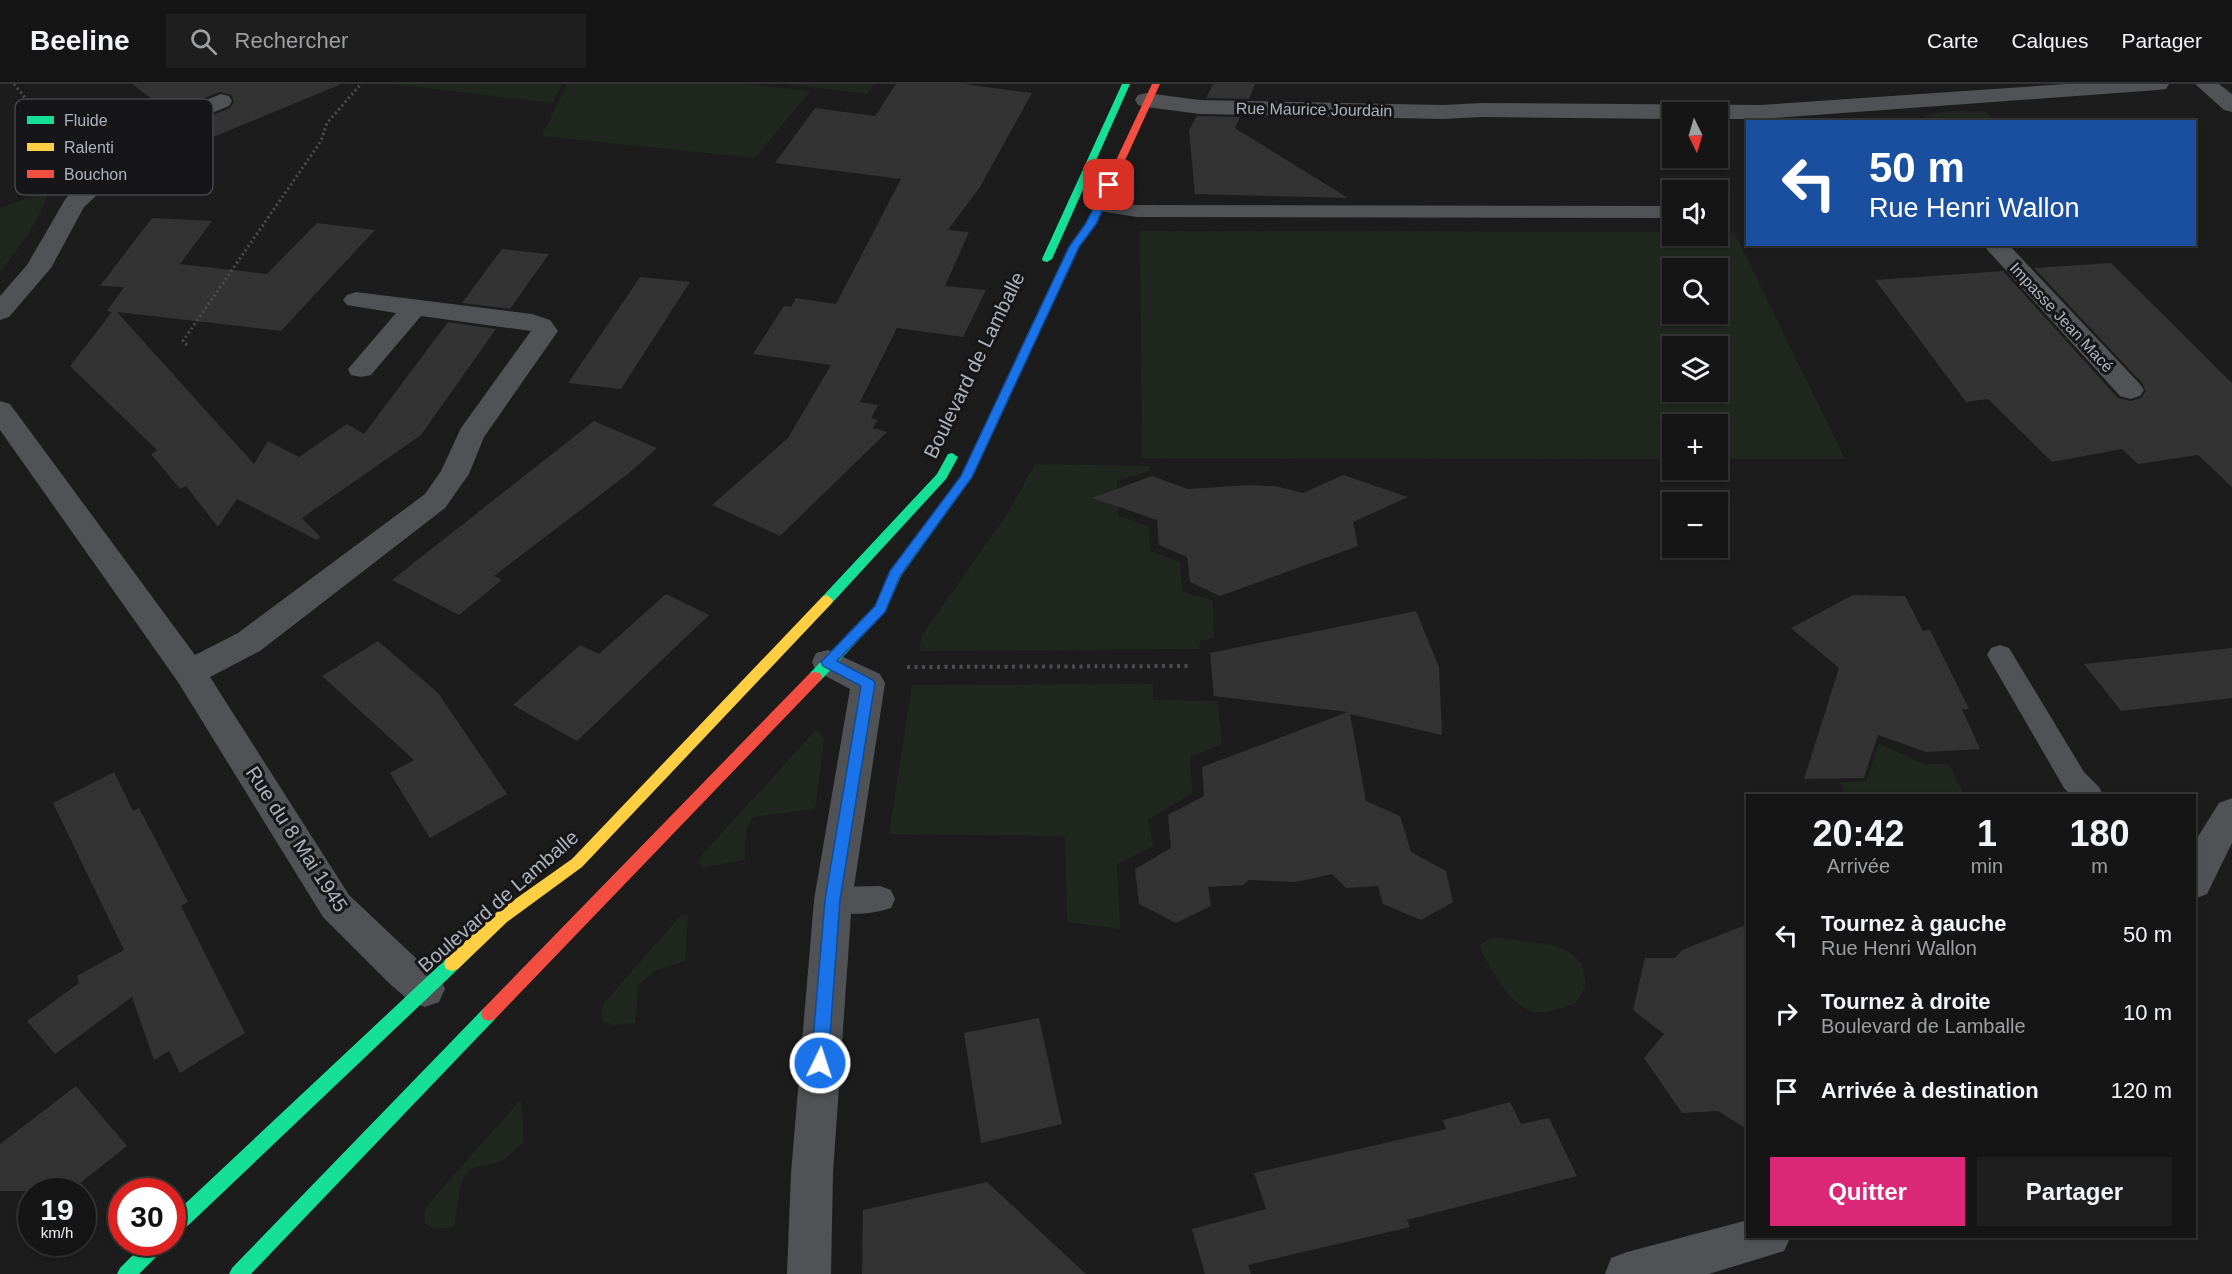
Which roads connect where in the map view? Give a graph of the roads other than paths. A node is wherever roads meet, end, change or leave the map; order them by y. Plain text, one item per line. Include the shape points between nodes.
1 (1126, 84) edge
2 (2158, 84) edge
3 (2206, 84) edge
4 (1967, 90) edge
5 (1151, 92) edge
6 (1119, 97) junction
7 (221, 101) dead end
8 (213, 104) edge
9 (1863, 105) junction
10 (2232, 105) edge
11 (1877, 120) edge
12 (83, 195) edge
13 (1100, 206) junction
14 (1662, 213) edge
15 (1996, 246) edge
16 (1041, 274) dead end
17 (357, 300) dead end
18 (414, 308) junction
19 (0, 312) edge
20 (361, 369) dead end
21 (2130, 390) dead end
22 (0, 410) edge
23 (959, 444) dead end
24 (808, 652) junction
25 (2000, 655) dead end
26 (190, 673) junction
27 (2088, 794) edge
28 (2232, 813) edge
29 (2196, 876) edge
30 (880, 899) dead end
31 (833, 900) junction
32 (425, 989) junction
33 (186, 1216) edge
34 (1762, 1238) edge
35 (145, 1256) edge
36 (126, 1274) edge
37 (238, 1274) edge
38 (809, 1274) edge
39 (1627, 1274) edge

1 - 6 street, Boulevard de Lamballe
2 - 4 street, Rue Maurice Jourdain
3 - 10 street
4 - 9 street, Rue Maurice Jourdain
5 - 6 street
5 - 9 street, Rue Maurice Jourdain via 1200,106 1443,112 1484,101 1537,112 1749,112
5 - 13 street, Boulevard de Lamballe
6 - 16 street, Boulevard de Lamballe
7 - 8 street
9 - 11 street
12 - 19 street via 74,203 38,268
13 - 14 lane via 1149,211
13 - 24 street, Boulevard de Lamballe via 1074,247 966,477 895,574 880,609
15 - 21 street, Impasse Jean Macé
17 - 18 street
18 - 20 street
18 - 26 street via 532,322 544,331 471,435 454,474 435,501 249,642
22 - 26 street, Rue du 8 Mai 1945
23 - 24 street, Boulevard de Lamballe via 942,476
24 - 31 street via 868,683
24 - 32 street, Boulevard de Lamballe via 577,863 502,917
24 - 37 street, Boulevard de Lamballe
25 - 27 lane via 2074,780
26 - 32 street, Rue du 8 Mai 1945 via 336,906
28 - 29 street
30 - 31 lane
31 - 38 street via 812,1173
32 - 33 street, Boulevard de Lamballe
34 - 39 street
35 - 36 street

